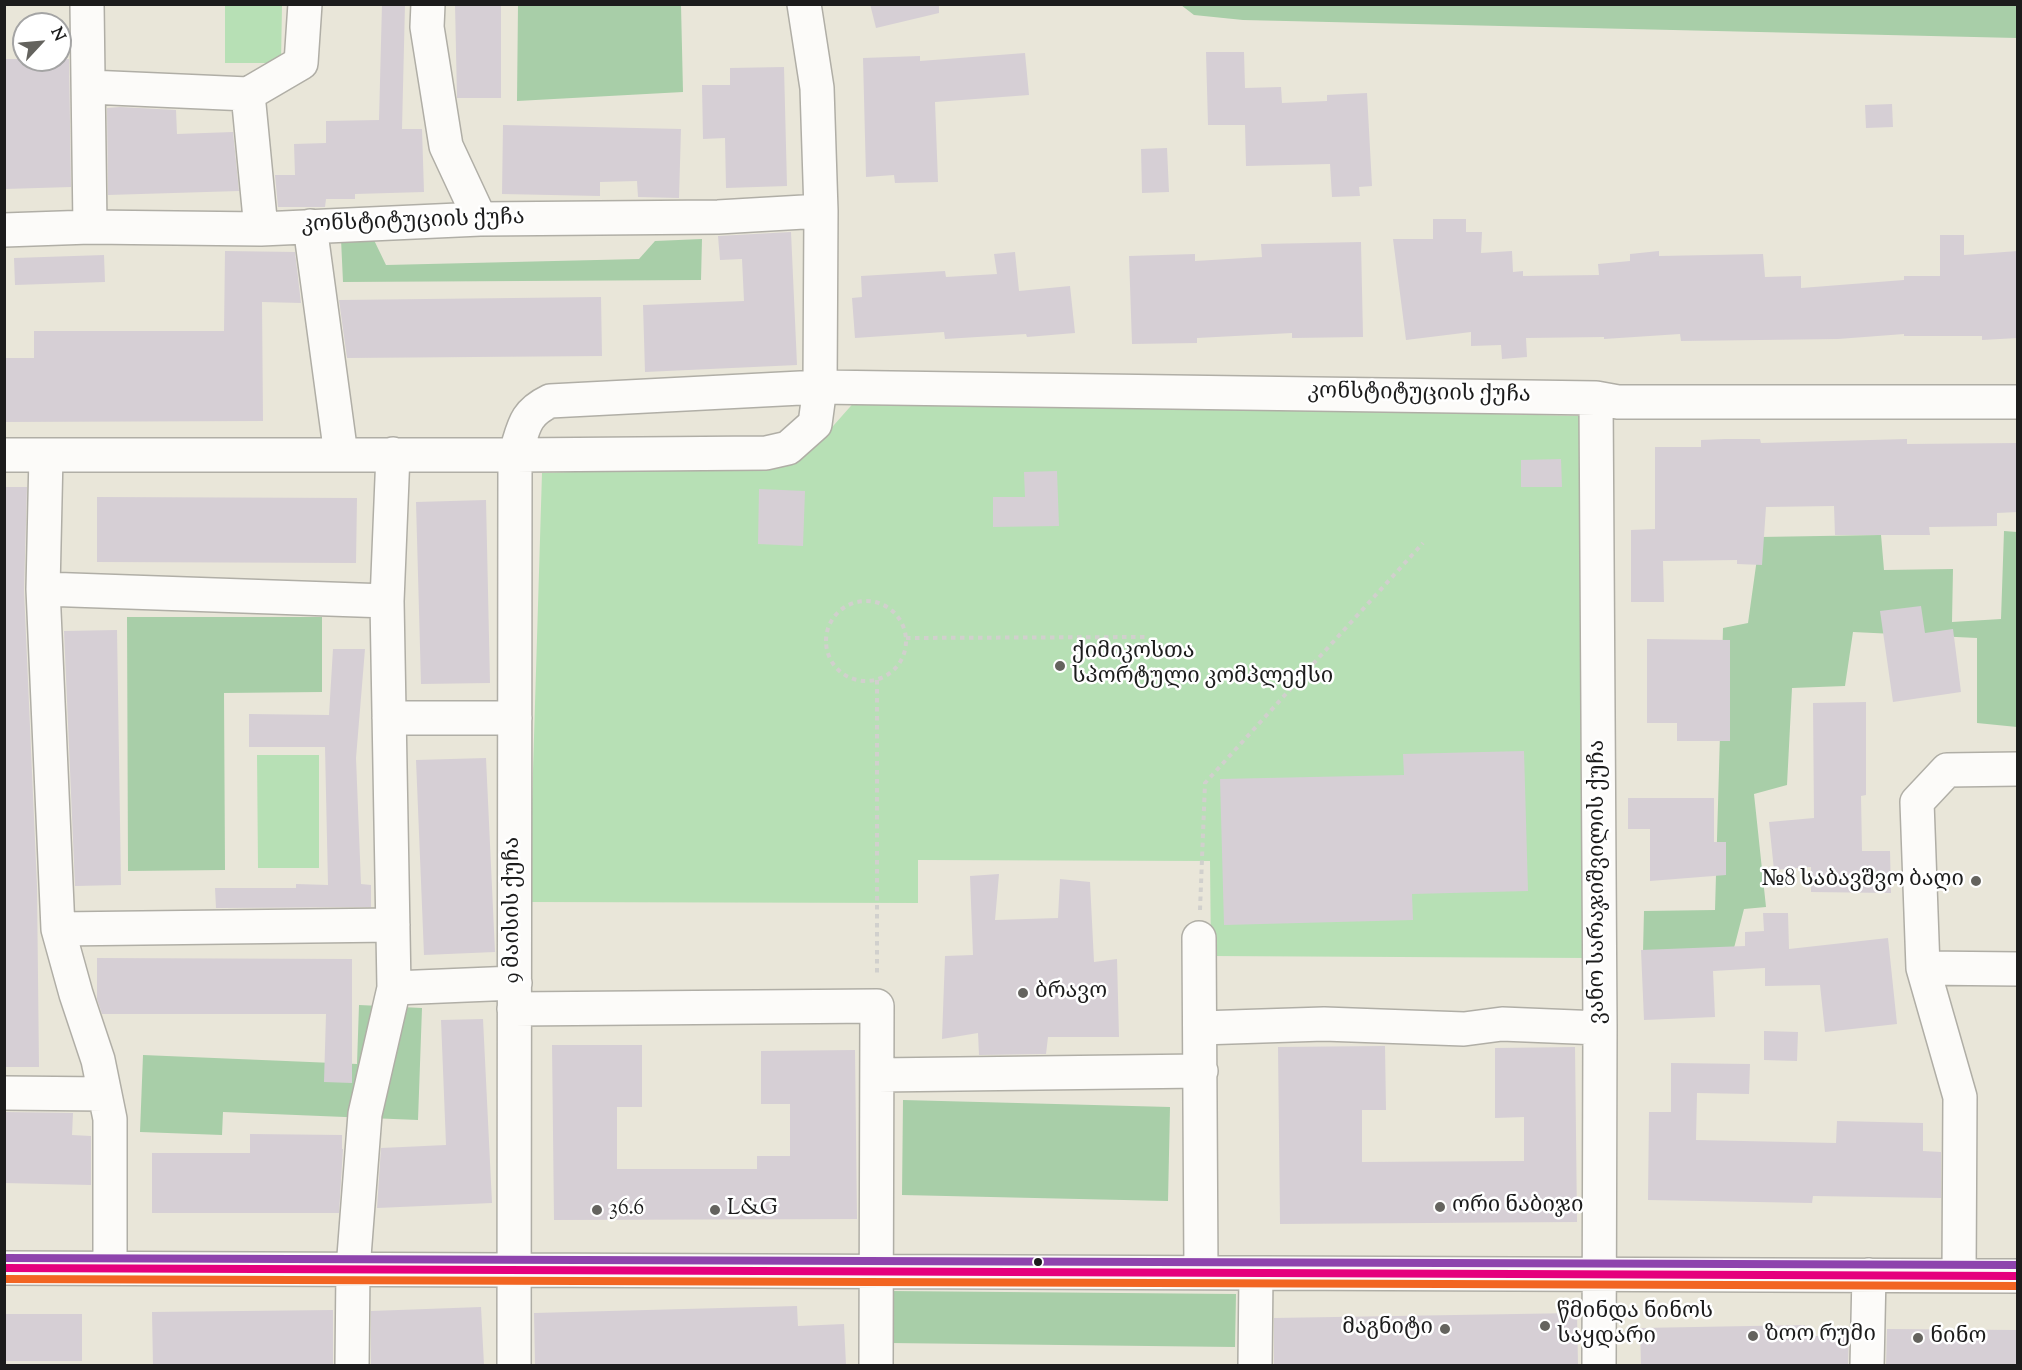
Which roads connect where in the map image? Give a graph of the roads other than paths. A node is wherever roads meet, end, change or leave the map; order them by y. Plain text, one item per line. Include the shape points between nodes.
1 (87, 4) edge
2 (305, 4) edge
3 (428, 4) edge
4 (804, 4) edge
5 (89, 87) junction
6 (248, 94) junction
7 (821, 211) junction
8 (480, 219) junction
9 (310, 226) junction
10 (90, 227) junction
11 (261, 229) junction
12 (4, 230) edge
13 (820, 387) junction
14 (1596, 398) junction
15 (2018, 402) edge
16 (393, 454) junction
17 (4, 455) edge
18 (46, 455) junction
19 (341, 455) junction
20 (514, 455) junction
21 (43, 589) junction
22 (387, 601) junction
23 (389, 718) junction
24 (514, 718) junction
25 (2018, 769) edge
26 (393, 925) junction
27 (58, 929) junction
28 (1199, 938) road end
29 (1923, 968) junction
30 (2018, 969) edge
31 (394, 988) junction
32 (514, 996) junction
33 (1200, 1028) junction
34 (1600, 1028) junction
35 (1201, 1071) junction
36 (878, 1075) junction
37 (4, 1094) edge
38 (104, 1094) junction
39 (4, 1268) edge
40 (110, 1268) junction
41 (353, 1269) junction
42 (514, 1270) junction
43 (876, 1271) junction
44 (1201, 1272) junction
45 (1256, 1273) junction
46 (1598, 1274) junction
47 (1869, 1275) junction
48 (1959, 1275) junction
49 (2018, 1276) edge
50 (352, 1365) edge
51 (514, 1365) edge
52 (876, 1365) edge
53 (1255, 1365) edge
54 (1599, 1365) edge
55 (1867, 1365) edge

1 - 5 street
2 - 6 street via 301,63
3 - 8 street via 427,27 446,146
4 - 7 street via 817,88
5 - 6 street
5 - 10 street
6 - 11 street
7 - 8 street, კონსტიტუციის ქუჩა via 718,217
7 - 13 street
8 - 9 street, კონსტიტუციის ქუჩა
9 - 11 street, კონსტიტუციის ქუჩა
9 - 19 street
10 - 11 street, კონსტიტუციის ქუჩა
10 - 12 street, კონსტიტუციის ქუჩა
13 - 14 street, კონსტიტუციის ქუჩა
13 - 20 street, კონსტიტუციის ქუჩა via 550,401 535,408 527,419
13 - 20 street via 815,424 788,448 766,453
14 - 15 street, კონსტიტუციის ქუჩა via 1618,402
14 - 34 street, ვანო სარაჯიშვილის ქუჩა
16 - 19 street
16 - 20 street
16 - 22 street
17 - 18 street
18 - 19 street
18 - 21 street
20 - 24 street, 9 მაისის ქუჩა
21 - 22 street
21 - 27 street
22 - 23 street
23 - 24 street
23 - 26 street
24 - 32 street, 9 მაისის ქუჩა
25 - 29 street via 1947,770 1917,802
26 - 27 street
26 - 31 street
27 - 38 street via 98,1060
28 - 33 street
29 - 30 street
29 - 48 street via 1960,1097
31 - 32 street
31 - 41 street via 365,1114
32 - 36 street via 877,1006
32 - 42 street, 9 მაისის ქუჩა
33 - 34 street via 1323,1024
33 - 35 street
34 - 46 street, ვანო სარაჯიშვილის ქუჩა
35 - 36 street
35 - 44 street
36 - 43 street
37 - 38 street
38 - 40 street via 110,1119
39 - 40 street
40 - 41 street
41 - 42 street
41 - 50 street
42 - 43 street
42 - 51 street, 9 მაისის ქუჩა
43 - 44 street
43 - 52 street
44 - 45 street
45 - 46 street
45 - 53 street
46 - 47 street
46 - 54 street, ვანო სარაჯიშვილის ქუჩა
47 - 48 street
47 - 55 street
48 - 49 street

